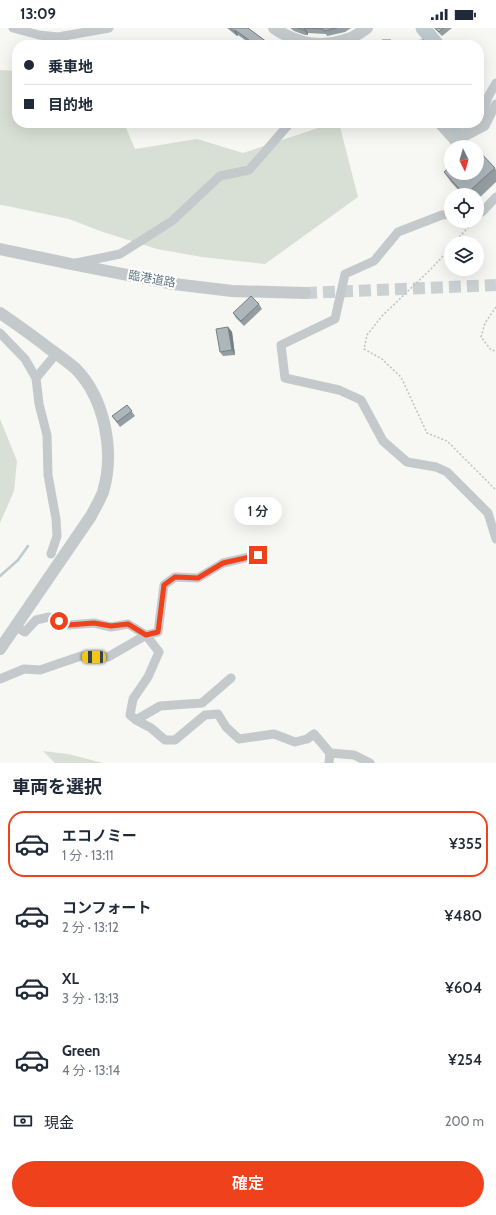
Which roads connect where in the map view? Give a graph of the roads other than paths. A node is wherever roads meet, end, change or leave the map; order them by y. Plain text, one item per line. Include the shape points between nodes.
1 (109, 28) edge
2 (274, 28) edge
3 (367, 28) edge
4 (19, 29) edge
5 (295, 40) edge
6 (345, 40) edge
7 (496, 83) edge
8 (496, 104) edge
9 (484, 110) edge
10 (484, 127) edge
11 (286, 128) edge
12 (442, 128) edge
13 (470, 128) edge
14 (481, 128) edge
15 (453, 140) edge
16 (457, 140) edge
17 (459, 140) edge
18 (496, 197) edge
19 (484, 210) edge
20 (444, 215) edge
21 (0, 249) edge
22 (70, 264) junction
23 (306, 293) tunnel mouth
24 (0, 313) edge
25 (0, 333) edge
26 (56, 354) junction
27 (36, 378) junction
28 (496, 539) edge
29 (51, 554) dead end
30 (258, 555) dead end
31 (16, 626) junction
32 (146, 635) junction
33 (0, 649) edge
34 (231, 678) dead end
35 (0, 679) edge
36 (136, 720) junction
37 (330, 753) junction
38 (329, 763) edge
39 (370, 763) edge

1 - 4 street via 58,38
2 - 5 street
3 - 6 street
7 - 9 street
8 - 10 street
11 - 22 street via 249,170 220,176 172,221 120,254
12 - 15 street
13 - 16 street
14 - 17 street
18 - 19 street
20 - 28 street via 398,232 374,261 345,274 335,319 281,345 285,378 339,390 361,400 383,442 407,462 436,466 447,472 488,512
21 - 22 street, 臨港道路
22 - 23 street, 臨港道路 via 174,284 232,291
24 - 26 street
25 - 27 street via 25,359
26 - 27 street
26 - 31 street via 76,370 88,384 98,404 104,420 109,455 107,474 103,492 91,516
27 - 29 street via 47,435 48,475 56,519 57,536
30 - 32 street via 223,563 198,578 175,577 164,585 158,632
31 - 32 street via 25,632 36,620 49,617 68,625 128,624
31 - 33 street
32 - 35 street via 108,657 81,656 40,670 24,669
32 - 36 street via 159,652 148,677 133,699 130,715
34 - 36 street via 202,703 160,706
36 - 37 street via 165,740 175,740 205,716 218,714 226,727 239,739 274,734 295,742 307,740 314,734
37 - 38 street
37 - 39 street via 354,755

